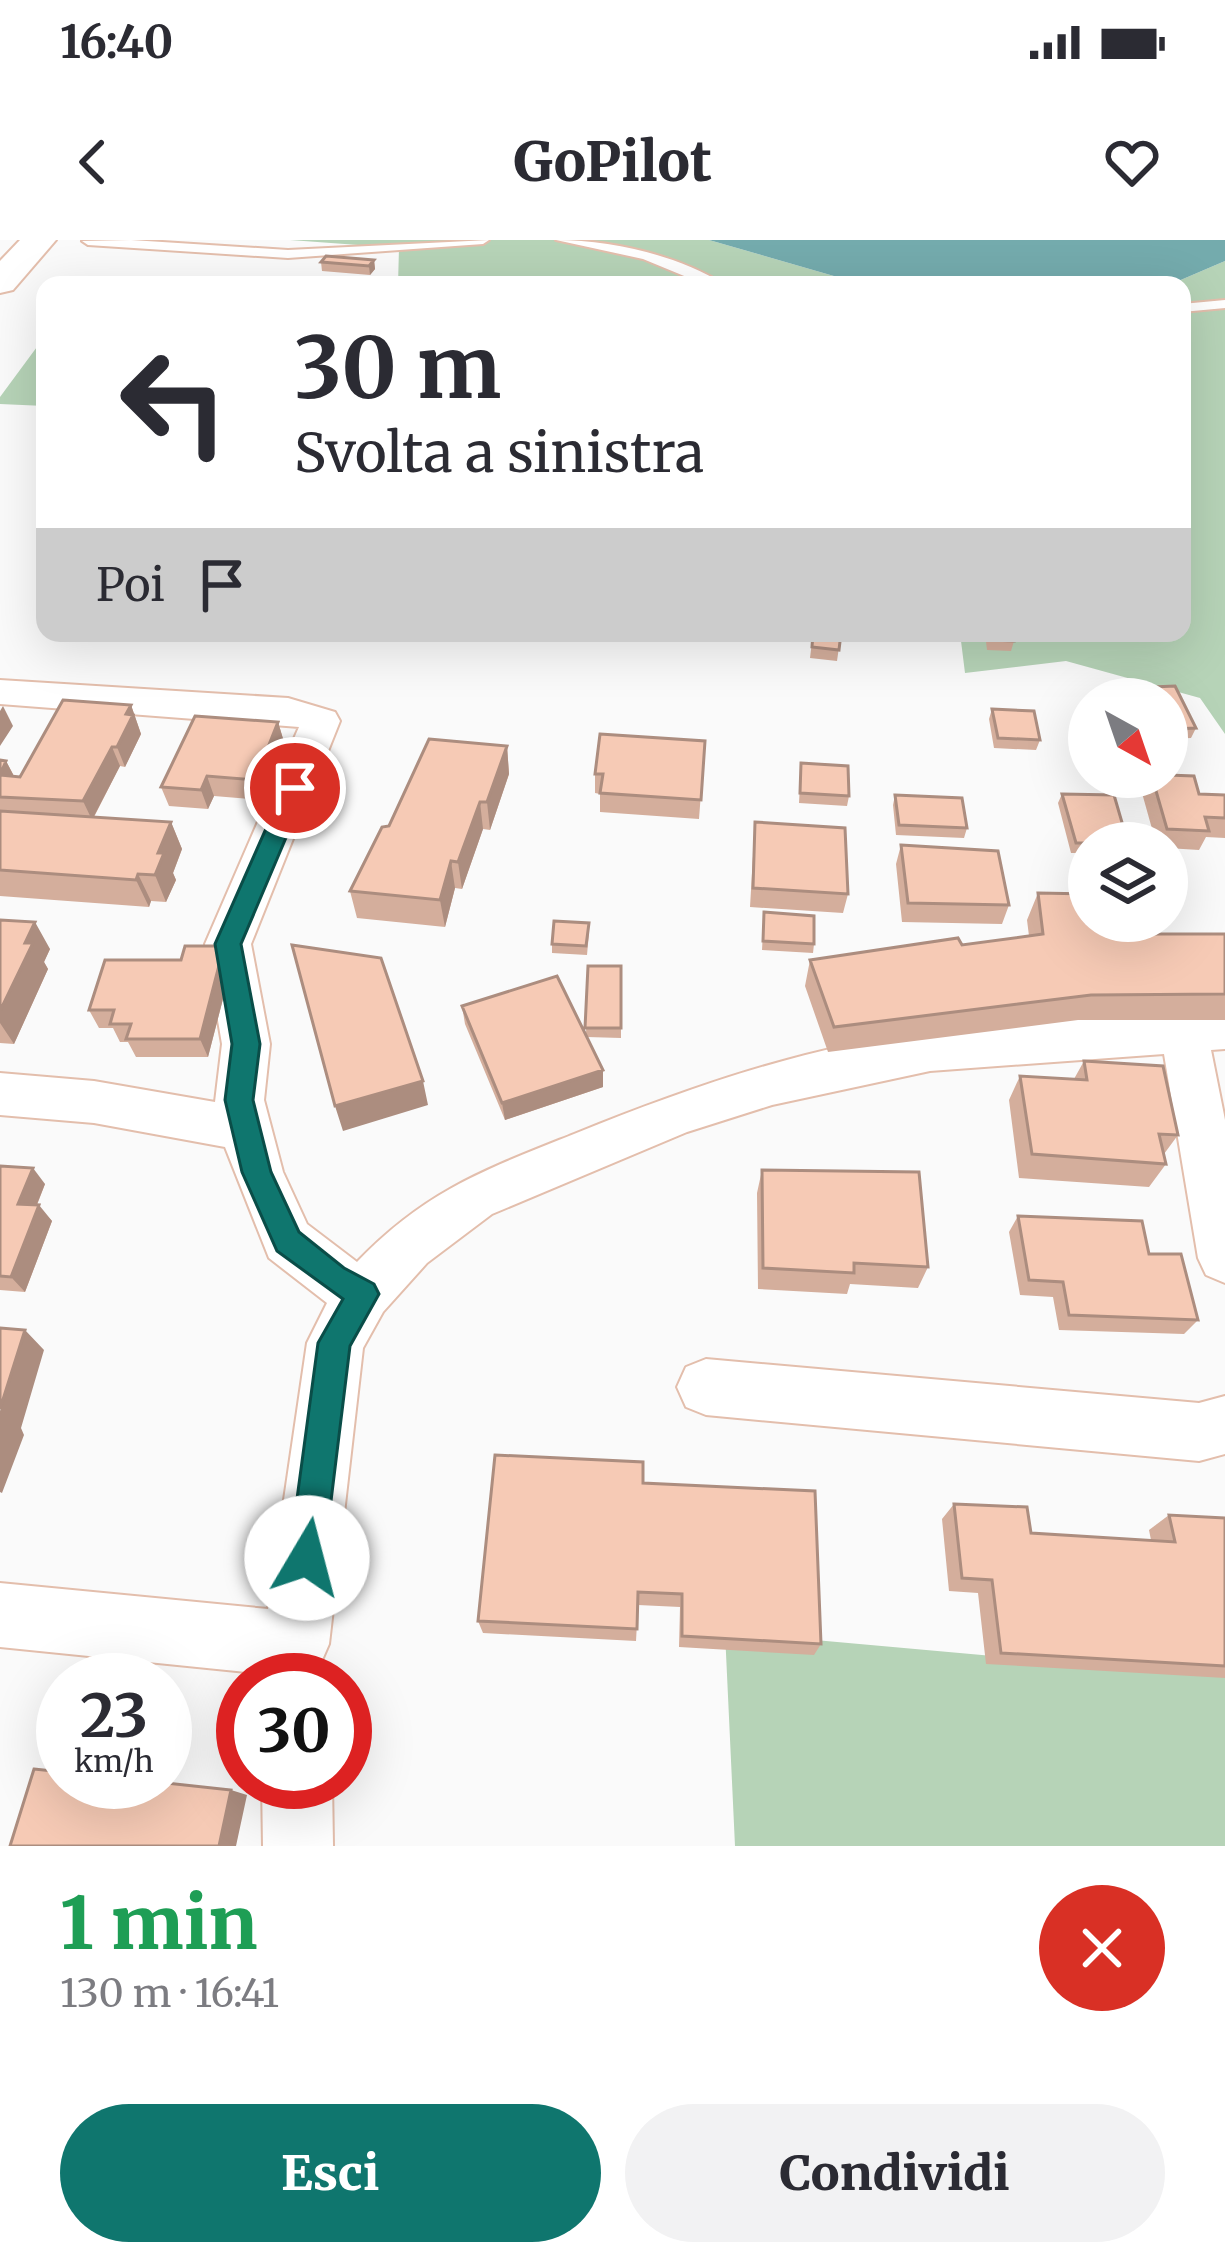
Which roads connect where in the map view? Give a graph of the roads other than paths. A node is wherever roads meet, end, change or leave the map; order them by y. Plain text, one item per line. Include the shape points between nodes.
1 (39, 240) edge
2 (483, 240) edge
3 (562, 240) edge
4 (88, 241) edge
5 (696, 276) edge
6 (0, 282) edge
7 (1225, 304) edge
8 (1191, 307) edge
9 (0, 692) edge
10 (1204, 1031) edge
11 (0, 1094) edge
12 (246, 1130) junction
13 (1225, 1258) edge
14 (363, 1294) junction
15 (706, 1387) dead end
16 (1225, 1425) edge
17 (0, 1615) edge
18 (239, 1653) edge
19 (297, 1653) edge
20 (297, 1809) edge
21 (298, 1846) edge

1 - 6 main road
2 - 4 lane via 288,254
3 - 5 lane via 646,256
7 - 8 lane
9 - 12 street via 287,710 321,721 228,944 246,1044 239,1100
10 - 13 street
10 - 14 street via 930,1051 674,1115 473,1198 408,1246
11 - 12 street
12 - 14 street via 288,1241
14 - 19 street via 334,1343
15 - 16 street via 1199,1432
17 - 18 street
20 - 21 street

